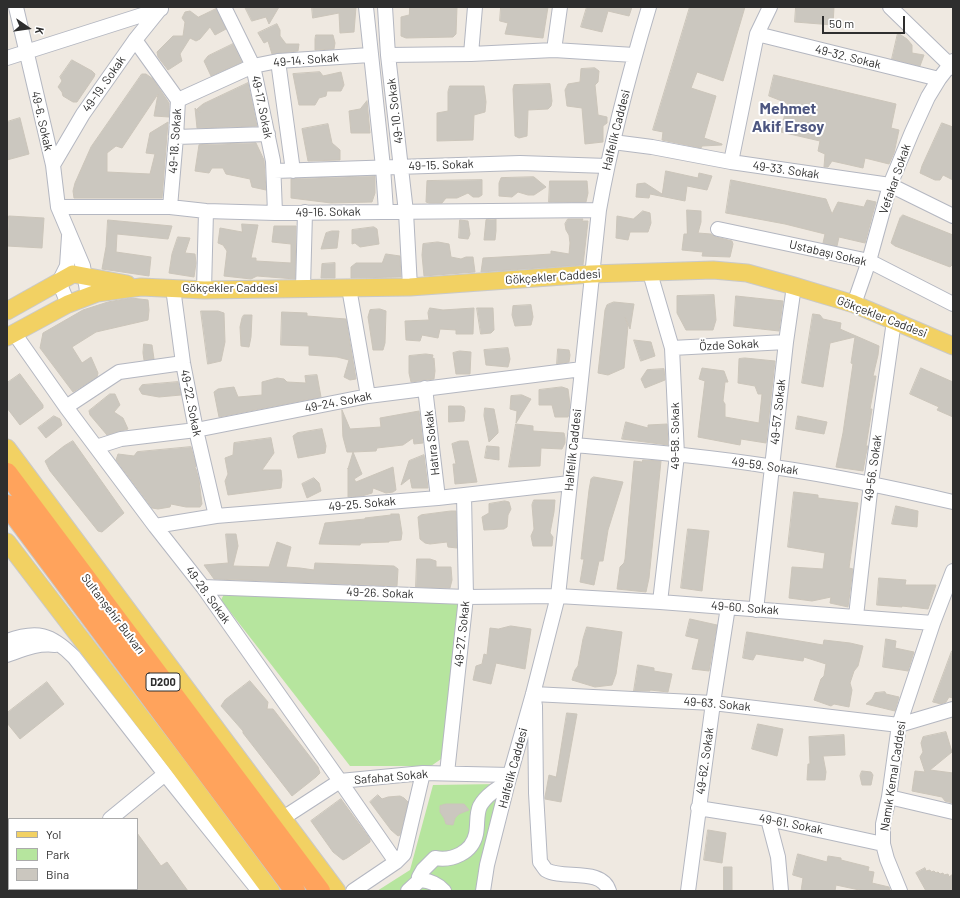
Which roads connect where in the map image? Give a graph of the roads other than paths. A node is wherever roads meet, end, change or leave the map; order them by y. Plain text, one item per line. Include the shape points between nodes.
1 (16, 7) edge
2 (224, 7) edge
3 (366, 7) edge
4 (385, 7) edge
5 (475, 7) edge
6 (560, 7) edge
7 (649, 7) edge
8 (770, 7) edge
9 (890, 7) edge
10 (162, 8) edge
11 (757, 34) junction
12 (135, 40) junction
13 (554, 50) junction
14 (26, 51) junction
15 (471, 54) junction
16 (388, 55) junction
17 (634, 55) junction
18 (370, 56) junction
19 (7, 58) edge
20 (278, 61) junction
21 (952, 65) edge
22 (253, 66) junction
23 (939, 79) junction
24 (178, 100) junction
25 (268, 134) junction
26 (176, 138) junction
27 (613, 142) junction
28 (731, 162) junction
29 (53, 165) junction
30 (401, 166) junction
31 (607, 166) junction
32 (383, 167) junction
33 (274, 171) junction
34 (293, 171) junction
35 (890, 185) junction
36 (170, 206) junction
37 (58, 207) junction
38 (599, 210) junction
39 (206, 211) junction
40 (386, 211) junction
41 (305, 212) junction
42 (406, 212) junction
43 (275, 213) junction
44 (953, 216) edge
45 (718, 229) dead end
46 (69, 234) junction
47 (869, 261) junction
48 (650, 273) junction
49 (591, 274) junction
50 (84, 276) junction
51 (58, 282) junction
52 (794, 286) junction
53 (141, 287) junction
54 (410, 287) junction
55 (174, 288) junction
56 (303, 288) junction
57 (349, 288) junction
58 (204, 290) junction
59 (88, 297) junction
60 (68, 304) junction
61 (854, 304) junction
62 (953, 304) edge
63 (8, 305) edge
64 (894, 321) junction
65 (10, 335) edge
66 (786, 342) junction
67 (953, 346) edge
68 (672, 348) junction
69 (183, 363) junction
70 (582, 368) junction
71 (425, 388) junction
72 (368, 396) junction
73 (66, 407) junction
74 (196, 430) junction
75 (574, 445) junction
76 (96, 447) junction
77 (7, 448) edge
78 (677, 455) junction
79 (773, 466) junction
80 (7, 472) edge
81 (570, 483) junction
82 (871, 483) junction
83 (464, 495) junction
84 (438, 498) junction
85 (953, 502) edge
86 (7, 505) edge
87 (216, 516) junction
88 (155, 526) junction
89 (7, 542) edge
90 (953, 571) edge
91 (203, 587) junction
92 (558, 596) junction
93 (466, 597) junction
94 (660, 602) junction
95 (728, 607) junction
96 (756, 610) junction
97 (856, 616) junction
98 (933, 623) junction
99 (7, 641) edge
100 (64, 646) junction
101 (7, 655) edge
102 (533, 694) junction
103 (713, 703) junction
104 (953, 709) edge
105 (899, 725) junction
106 (423, 773) junction
107 (448, 773) junction
108 (165, 774) junction
109 (509, 778) junction
110 (340, 781) junction
111 (889, 797) junction
112 (698, 808) junction
113 (953, 812) edge
114 (111, 818) edge
115 (283, 818) junction
116 (768, 819) junction
117 (883, 844) junction
118 (887, 860) junction
119 (396, 862) junction
120 (421, 879) junction
121 (259, 891) edge
122 (271, 891) edge
123 (295, 891) edge
124 (320, 891) edge
125 (337, 891) edge
126 (353, 891) edge
127 (408, 891) edge
128 (444, 891) edge
129 (483, 891) edge
130 (609, 891) edge
131 (688, 891) edge
132 (781, 891) edge
133 (888, 891) edge
134 (900, 891) edge

1 - 14 street, 49-6. Sokak
2 - 22 street, 49-17. Sokak
3 - 18 street, 49-10. Sokak
4 - 16 street, 49-10. Sokak
5 - 15 street
6 - 13 street
7 - 17 street, Halfelik Caddesi
8 - 11 street
9 - 21 street
10 - 12 street, 49-19. Sokak
10 - 14 street
11 - 23 street, 49-32. Sokak
11 - 28 street
12 - 24 street, 49-18. Sokak
12 - 29 street, 49-19. Sokak via 83,114
13 - 15 street
13 - 17 street
14 - 19 street
14 - 29 street, 49-6. Sokak
15 - 16 street
16 - 30 street, 49-10. Sokak
17 - 27 street, Halfelik Caddesi
18 - 20 street, 49-14. Sokak
18 - 32 street, 49-10. Sokak
20 - 22 street, 49-14. Sokak
20 - 34 street, 49-17. Sokak
21 - 23 street, Vefakar Sokak
22 - 24 street, 49-14. Sokak
22 - 25 street, 49-17. Sokak
23 - 35 street, Vefakar Sokak via 915,125
24 - 26 street, 49-18. Sokak
25 - 26 street
25 - 33 street, 49-17. Sokak
26 - 36 street, 49-18. Sokak
27 - 28 street, 49-33. Sokak
27 - 31 street, Halfelik Caddesi
28 - 35 street, 49-33. Sokak
29 - 37 street, 49-6. Sokak
30 - 31 street, 49-15. Sokak via 520,162
30 - 32 street, 49-15. Sokak
30 - 42 street, 49-10. Sokak
31 - 38 street, Halfelik Caddesi
32 - 34 street, 49-15. Sokak
32 - 40 street, 49-10. Sokak
33 - 34 street, 49-15. Sokak
33 - 43 street, 49-17. Sokak
35 - 44 street, 49-33. Sokak
35 - 47 street, Vefakar Sokak
36 - 37 street, 49-16. Sokak
36 - 39 street, 49-16. Sokak
37 - 46 street, 49-6. Sokak
38 - 42 street, 49-16. Sokak
38 - 49 street, Halfelik Caddesi
39 - 43 street, 49-16. Sokak
39 - 58 street
40 - 41 street, 49-16. Sokak
40 - 42 street, 49-16. Sokak
41 - 43 street, 49-16. Sokak
41 - 56 street
42 - 54 street, 49-10. Sokak
45 - 47 street, Ustabaşı Sokak
46 - 50 street, 49-6. Sokak via 84,266
46 - 51 street via 67,266
47 - 61 street, Vefakar Sokak
47 - 62 street, Ustabaşı Sokak
48 - 49 main road, Gökçekler Caddesi
48 - 52 main road, Gökçekler Caddesi via 727,271 747,273
48 - 68 street, 49-58. Sokak
49 - 54 main road, Gökçekler Caddesi
49 - 70 street, Halfelik Caddesi
50 - 51 main road via 73,274
50 - 53 main road
50 - 59 street, 49-6. Sokak
51 - 60 street
51 - 63 main road
52 - 61 main road, Gökçekler Caddesi
52 - 66 street, 49-57. Sokak
53 - 55 main road, Gökçekler Caddesi
53 - 59 main road via 97,293
54 - 57 main road, Gökçekler Caddesi
55 - 58 main road, Gökçekler Caddesi
55 - 69 street, 49-22. Sokak
56 - 57 main road, Gökçekler Caddesi
56 - 58 main road, Gökçekler Caddesi
57 - 72 street
59 - 60 main road
60 - 65 main road
61 - 64 main road, Gökçekler Caddesi
64 - 67 main road, Gökçekler Caddesi
64 - 82 street, 49-56. Sokak
65 - 73 street, 49-28. Sokak
66 - 68 street, Özde Sokak
66 - 79 street, 49-57. Sokak
68 - 78 street, 49-58. Sokak
69 - 73 street via 119,372
69 - 74 street, 49-22. Sokak
70 - 71 street, 49-24. Sokak
70 - 75 street, Halfelik Caddesi
71 - 72 street, 49-24. Sokak
71 - 84 street, Hatıra Sokak
72 - 74 street, 49-24. Sokak
73 - 76 street, 49-28. Sokak
74 - 76 street, 49-24. Sokak via 121,439
74 - 87 street, 49-22. Sokak
75 - 78 street, 49-59. Sokak
75 - 81 street, Halfelik Caddesi
76 - 88 street, 49-28. Sokak
77 - 115 main road
78 - 79 street, 49-59. Sokak
78 - 94 street, 49-58. Sokak
79 - 82 street, 49-59. Sokak
79 - 96 street, 49-57. Sokak
80 - 124 highway, Sultanşehir Bulvarı / D200
81 - 83 street, 49-25. Sokak
81 - 92 street, Halfelik Caddesi
82 - 85 street, 49-59. Sokak
82 - 97 street, 49-56. Sokak
83 - 84 street, 49-25. Sokak
83 - 93 street, 49-27. Sokak
84 - 87 street, 49-25. Sokak
86 - 123 highway, Sultanşehir Bulvarı / D200
87 - 88 street, 49-25. Sokak
88 - 91 street, 49-28. Sokak
89 - 122 main road
90 - 98 street, Namık Kemal Caddesi
91 - 93 street, 49-26. Sokak
91 - 110 street, 49-28. Sokak
92 - 93 street, 49-26. Sokak
92 - 94 street, 49-60. Sokak
92 - 102 street, Halfelik Caddesi
93 - 107 street, 49-27. Sokak
94 - 95 street, 49-60. Sokak
95 - 96 street, 49-60. Sokak
95 - 103 street, 49-62. Sokak
96 - 97 street, 49-60. Sokak
97 - 98 street, 49-60. Sokak
98 - 105 street, Namık Kemal Caddesi
99 - 100 street via 33,634 48,637
100 - 101 street via 39,644
100 - 108 street
102 - 103 street, 49-63. Sokak
102 - 109 street, Halfelik Caddesi
102 - 130 street via 540,862 546,870 557,874 577,874 600,880
103 - 105 street, 49-63. Sokak
103 - 112 street, 49-62. Sokak
104 - 105 street
105 - 111 street, Namık Kemal Caddesi
106 - 107 street, Safahat Sokak
106 - 110 street, Safahat Sokak
106 - 119 street via 404,854
107 - 109 street, Safahat Sokak
108 - 114 street
108 - 121 street
109 - 120 street via 492,792 480,807 476,834 468,850 456,857 435,858 422,870 419,877
109 - 129 street, Halfelik Caddesi
110 - 115 street, Safahat Sokak
110 - 119 street, 49-28. Sokak
111 - 113 street
111 - 117 street, Namık Kemal Caddesi via 883,824
112 - 116 street, 49-61. Sokak
112 - 131 street, 49-62. Sokak
115 - 125 main road
116 - 117 street, 49-61. Sokak
116 - 132 street via 778,857
117 - 118 street, Namık Kemal Caddesi
118 - 133 street
118 - 134 street, Namık Kemal Caddesi
119 - 126 street
120 - 127 street
120 - 128 street via 437,885

